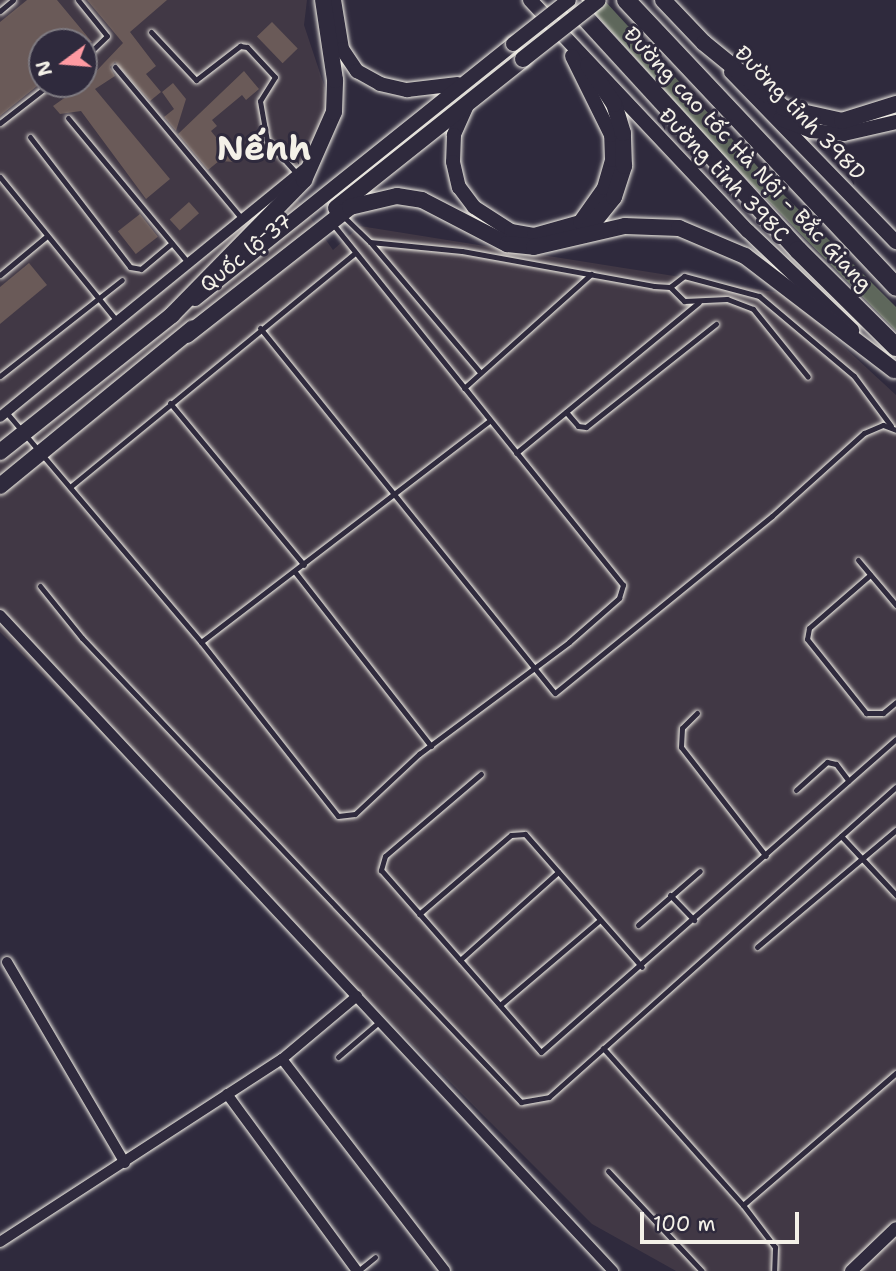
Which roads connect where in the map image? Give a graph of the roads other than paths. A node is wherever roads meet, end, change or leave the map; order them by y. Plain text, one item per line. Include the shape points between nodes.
1 (13, 0) edge
2 (78, 0) edge
3 (323, 0) edge
4 (334, 0) edge
5 (530, 0) edge
6 (569, 0) edge
7 (598, 0) edge
8 (626, 0) edge
9 (663, 0) edge
10 (0, 11) edge
11 (558, 31) junction
12 (151, 32) dead end
13 (704, 43) junction
14 (98, 45) edge
15 (589, 65) junction
16 (115, 67) dead end
17 (463, 83) junction
18 (753, 95) junction
19 (32, 98) edge
20 (468, 103) junction
21 (896, 104) edge
22 (68, 118) dead end
23 (896, 122) edge
24 (0, 123) edge
25 (30, 137) dead end
26 (314, 159) junction
27 (298, 175) junction
28 (0, 177) edge
29 (336, 218) junction
30 (243, 220) junction
31 (585, 233) junction
32 (47, 236) junction
33 (370, 242) junction
34 (896, 242) edge
35 (172, 243) junction
36 (355, 253) junction
37 (189, 264) junction
38 (591, 274) junction
39 (0, 275) edge
40 (122, 280) dead end
41 (670, 287) junction
42 (896, 287) edge
43 (97, 298) junction
44 (699, 302) junction
45 (172, 315) junction
46 (117, 322) junction
47 (716, 324) dead end
48 (260, 328) junction
49 (187, 335) junction
50 (896, 347) edge
51 (895, 371) edge
52 (480, 372) junction
53 (0, 376) edge
54 (808, 377) dead end
55 (464, 388) junction
56 (170, 403) junction
57 (566, 412) junction
58 (3, 415) edge
59 (490, 420) junction
60 (894, 428) edge
61 (23, 432) junction
62 (0, 452) edge
63 (41, 452) junction
64 (516, 453) junction
65 (0, 486) edge
66 (69, 486) junction
67 (398, 494) junction
68 (858, 560) dead end
69 (304, 565) junction
70 (295, 572) junction
71 (870, 575) junction
72 (40, 586) dead end
73 (896, 605) edge
74 (0, 615) edge
75 (201, 642) junction
76 (533, 669) junction
77 (896, 702) edge
78 (697, 713) dead end
79 (896, 739) edge
80 (430, 746) junction
81 (481, 774) dead end
82 (849, 781) junction
83 (896, 786) edge
84 (796, 790) dead end
85 (896, 830) edge
86 (841, 836) junction
87 (766, 856) junction
88 (864, 860) junction
89 (700, 871) dead end
90 (558, 872) junction
91 (670, 895) junction
92 (896, 895) edge
93 (419, 914) junction
94 (600, 920) junction
95 (694, 920) junction
96 (638, 925) dead end
97 (757, 947) dead end
98 (460, 960) junction
99 (7, 962) dead end
100 (642, 967) junction
101 (358, 996) junction
102 (500, 1005) junction
103 (382, 1020) junction
104 (603, 1048) junction
105 (338, 1057) dead end
106 (282, 1059) junction
107 (896, 1073) edge
108 (227, 1094) junction
109 (125, 1163) junction
110 (608, 1171) dead end
111 (744, 1205) junction
112 (896, 1228) edge
113 (0, 1242) edge
114 (375, 1257) dead end
115 (358, 1271) edge
116 (445, 1271) edge
117 (613, 1271) edge
118 (702, 1271) edge
119 (774, 1271) edge
120 (851, 1271) edge

1 - 10 lane
2 - 14 lane via 107,36
3 - 26 highway, Quốc lộ 37 via 335,80 334,112
4 - 17 main road via 342,49 357,71 380,84 407,90
5 - 11 main road, Đường tỉnh 398C
6 - 17 main road, bridge
6 - 50 highway, Đường cao tốc Hà Nội - Bắc Giang via 797,250
7 - 20 highway, Quốc lộ 37, bridge
8 - 42 highway, Đường cao tốc Hà Nội - Bắc Giang
9 - 13 highway
11 - 15 main road, Đường tỉnh 398C
11 - 20 main road via 611,135 612,160 604,188 580,222 534,235 510,231 474,206 459,187 453,162 454,135
12 - 27 lane via 196,80 240,46 260,60 276,78 260,101 265,134
13 - 18 main road, Đường tỉnh 398D
13 - 21 highway via 784,108 812,118 842,121
15 - 31 highway via 614,104 623,133 624,166 614,197
15 - 51 main road, Đường tỉnh 398C via 748,232
16 - 30 lane
17 - 45 main road
18 - 23 main road via 785,123 811,131 844,134
18 - 34 main road, Đường tỉnh 398D
19 - 24 lane
20 - 49 highway, Quốc lộ 37 via 208,311
22 - 35 lane
25 - 35 lane via 130,267 141,269
26 - 27 street
26 - 45 highway, Quốc lộ 37 via 303,180
27 - 30 street
28 - 32 lane
29 - 31 highway via 373,199 397,196 422,200 507,244 534,247
29 - 33 lane
29 - 36 lane
29 - 49 highway
30 - 37 street
31 - 51 highway via 650,225 710,239 789,287
32 - 39 lane
32 - 43 lane
33 - 38 lane
33 - 52 lane
35 - 37 lane
36 - 48 lane
36 - 55 lane
37 - 46 street
38 - 41 lane
38 - 52 lane
40 - 43 lane
41 - 44 lane via 684,301
41 - 60 lane via 684,276 759,296 855,376
43 - 46 lane
43 - 53 lane
44 - 54 lane via 727,299 752,309
44 - 57 lane
45 - 61 highway, Quốc lộ 37
46 - 58 street
47 - 57 lane via 586,427 578,426
48 - 56 lane
48 - 67 lane
49 - 63 highway, Quốc lộ 37
52 - 55 lane
55 - 59 lane
56 - 66 lane
56 - 69 lane
57 - 64 lane
58 - 61 lane
59 - 64 lane
59 - 67 lane
60 - 76 lane via 864,433 560,693 551,692
61 - 62 highway, Quốc lộ 37
61 - 63 lane
63 - 65 highway, Quốc lộ 37
63 - 66 lane
64 - 76 lane via 623,585 619,598
66 - 75 lane
67 - 69 lane
67 - 76 lane
68 - 71 lane
69 - 70 lane
70 - 75 lane
70 - 80 lane
71 - 73 lane
71 - 77 lane via 809,628 807,639 866,713 883,713
72 - 104 lane via 82,638 510,1095 533,1103 549,1097
74 - 101 street
75 - 80 lane via 338,816 355,814
76 - 80 lane
78 - 87 lane via 682,728 681,747
79 - 82 lane
81 - 93 lane via 385,856 381,870
82 - 84 lane via 836,764 827,762
82 - 87 lane
83 - 86 lane
85 - 88 lane
86 - 88 lane
86 - 104 lane
87 - 95 lane
88 - 92 lane
88 - 97 lane
89 - 91 lane
90 - 93 lane via 525,834 511,835
90 - 94 lane
90 - 98 lane
91 - 95 lane
91 - 96 lane
93 - 98 lane
94 - 100 lane
94 - 102 lane
95 - 100 lane
98 - 102 lane
99 - 109 street
100 - 102 lane via 547,1051 535,1048
101 - 103 street
101 - 106 street
103 - 105 lane
103 - 117 street
104 - 111 lane
106 - 108 street
106 - 116 street
107 - 111 lane
108 - 109 street
108 - 115 street
109 - 113 street
110 - 118 lane
111 - 119 lane via 775,1247
112 - 120 street
114 - 115 lane

